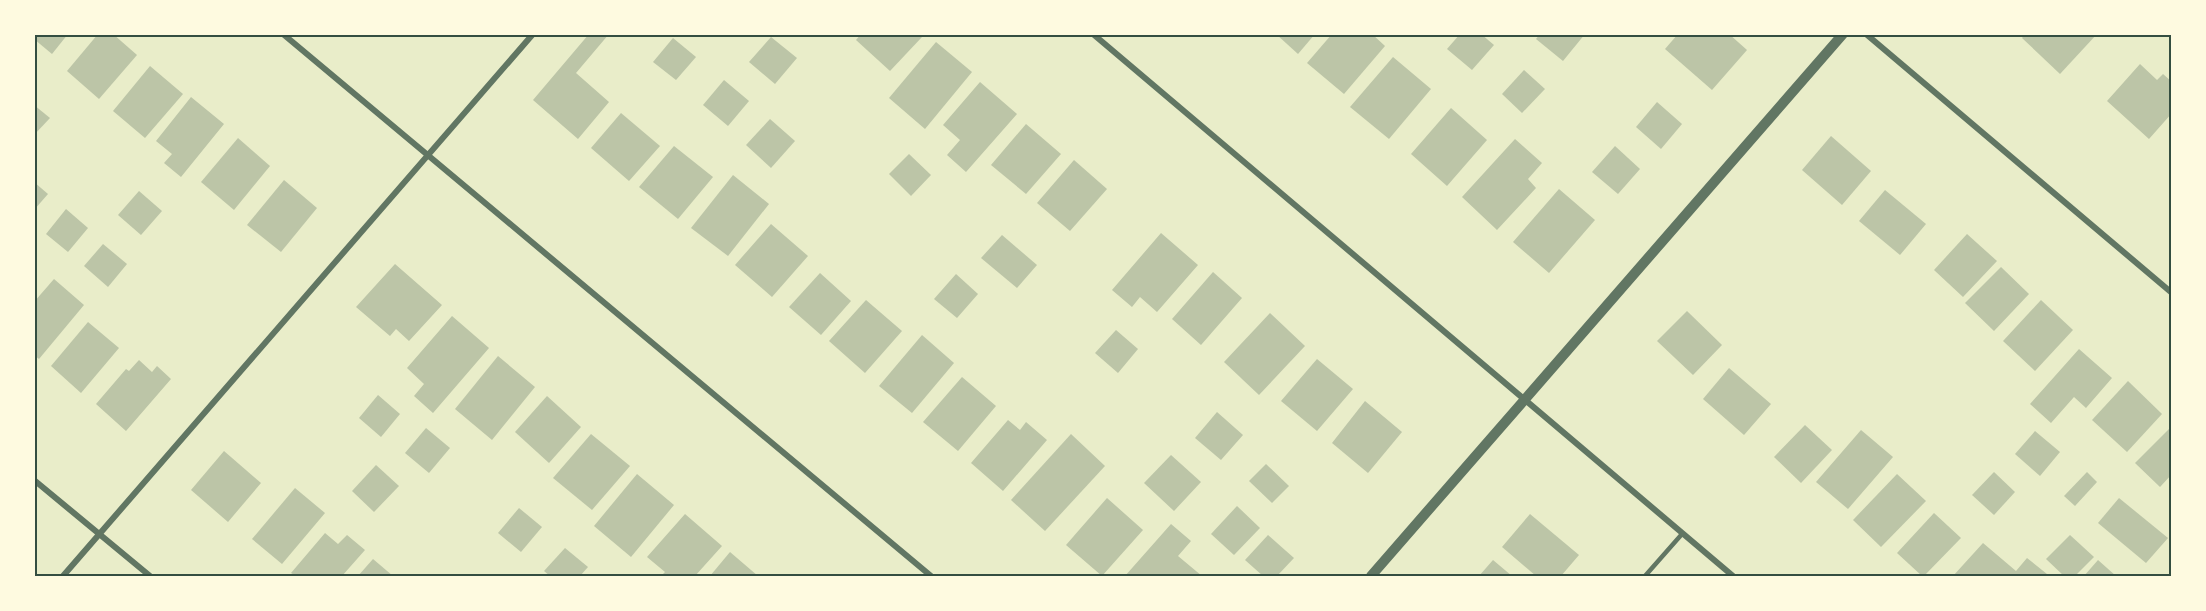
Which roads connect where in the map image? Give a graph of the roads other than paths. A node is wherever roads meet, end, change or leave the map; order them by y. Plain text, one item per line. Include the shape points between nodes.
1 (283, 34) edge
2 (533, 34) edge
3 (1093, 34) edge
4 (1843, 34) edge
5 (1866, 34) edge
6 (428, 156) junction
7 (2172, 293) edge
8 (1524, 401) junction
9 (34, 480) edge
10 (100, 534) junction
11 (1682, 534) junction
12 (63, 576) edge
13 (150, 576) edge
14 (931, 576) edge
15 (1371, 576) edge
16 (1645, 576) edge
17 (1733, 576) edge

1 - 6 street
2 - 6 street
3 - 8 street
4 - 8 street
5 - 7 street
6 - 10 street
6 - 14 street
8 - 11 street
8 - 15 street
9 - 10 street
10 - 12 street
10 - 13 street
11 - 16 lane
11 - 17 street

